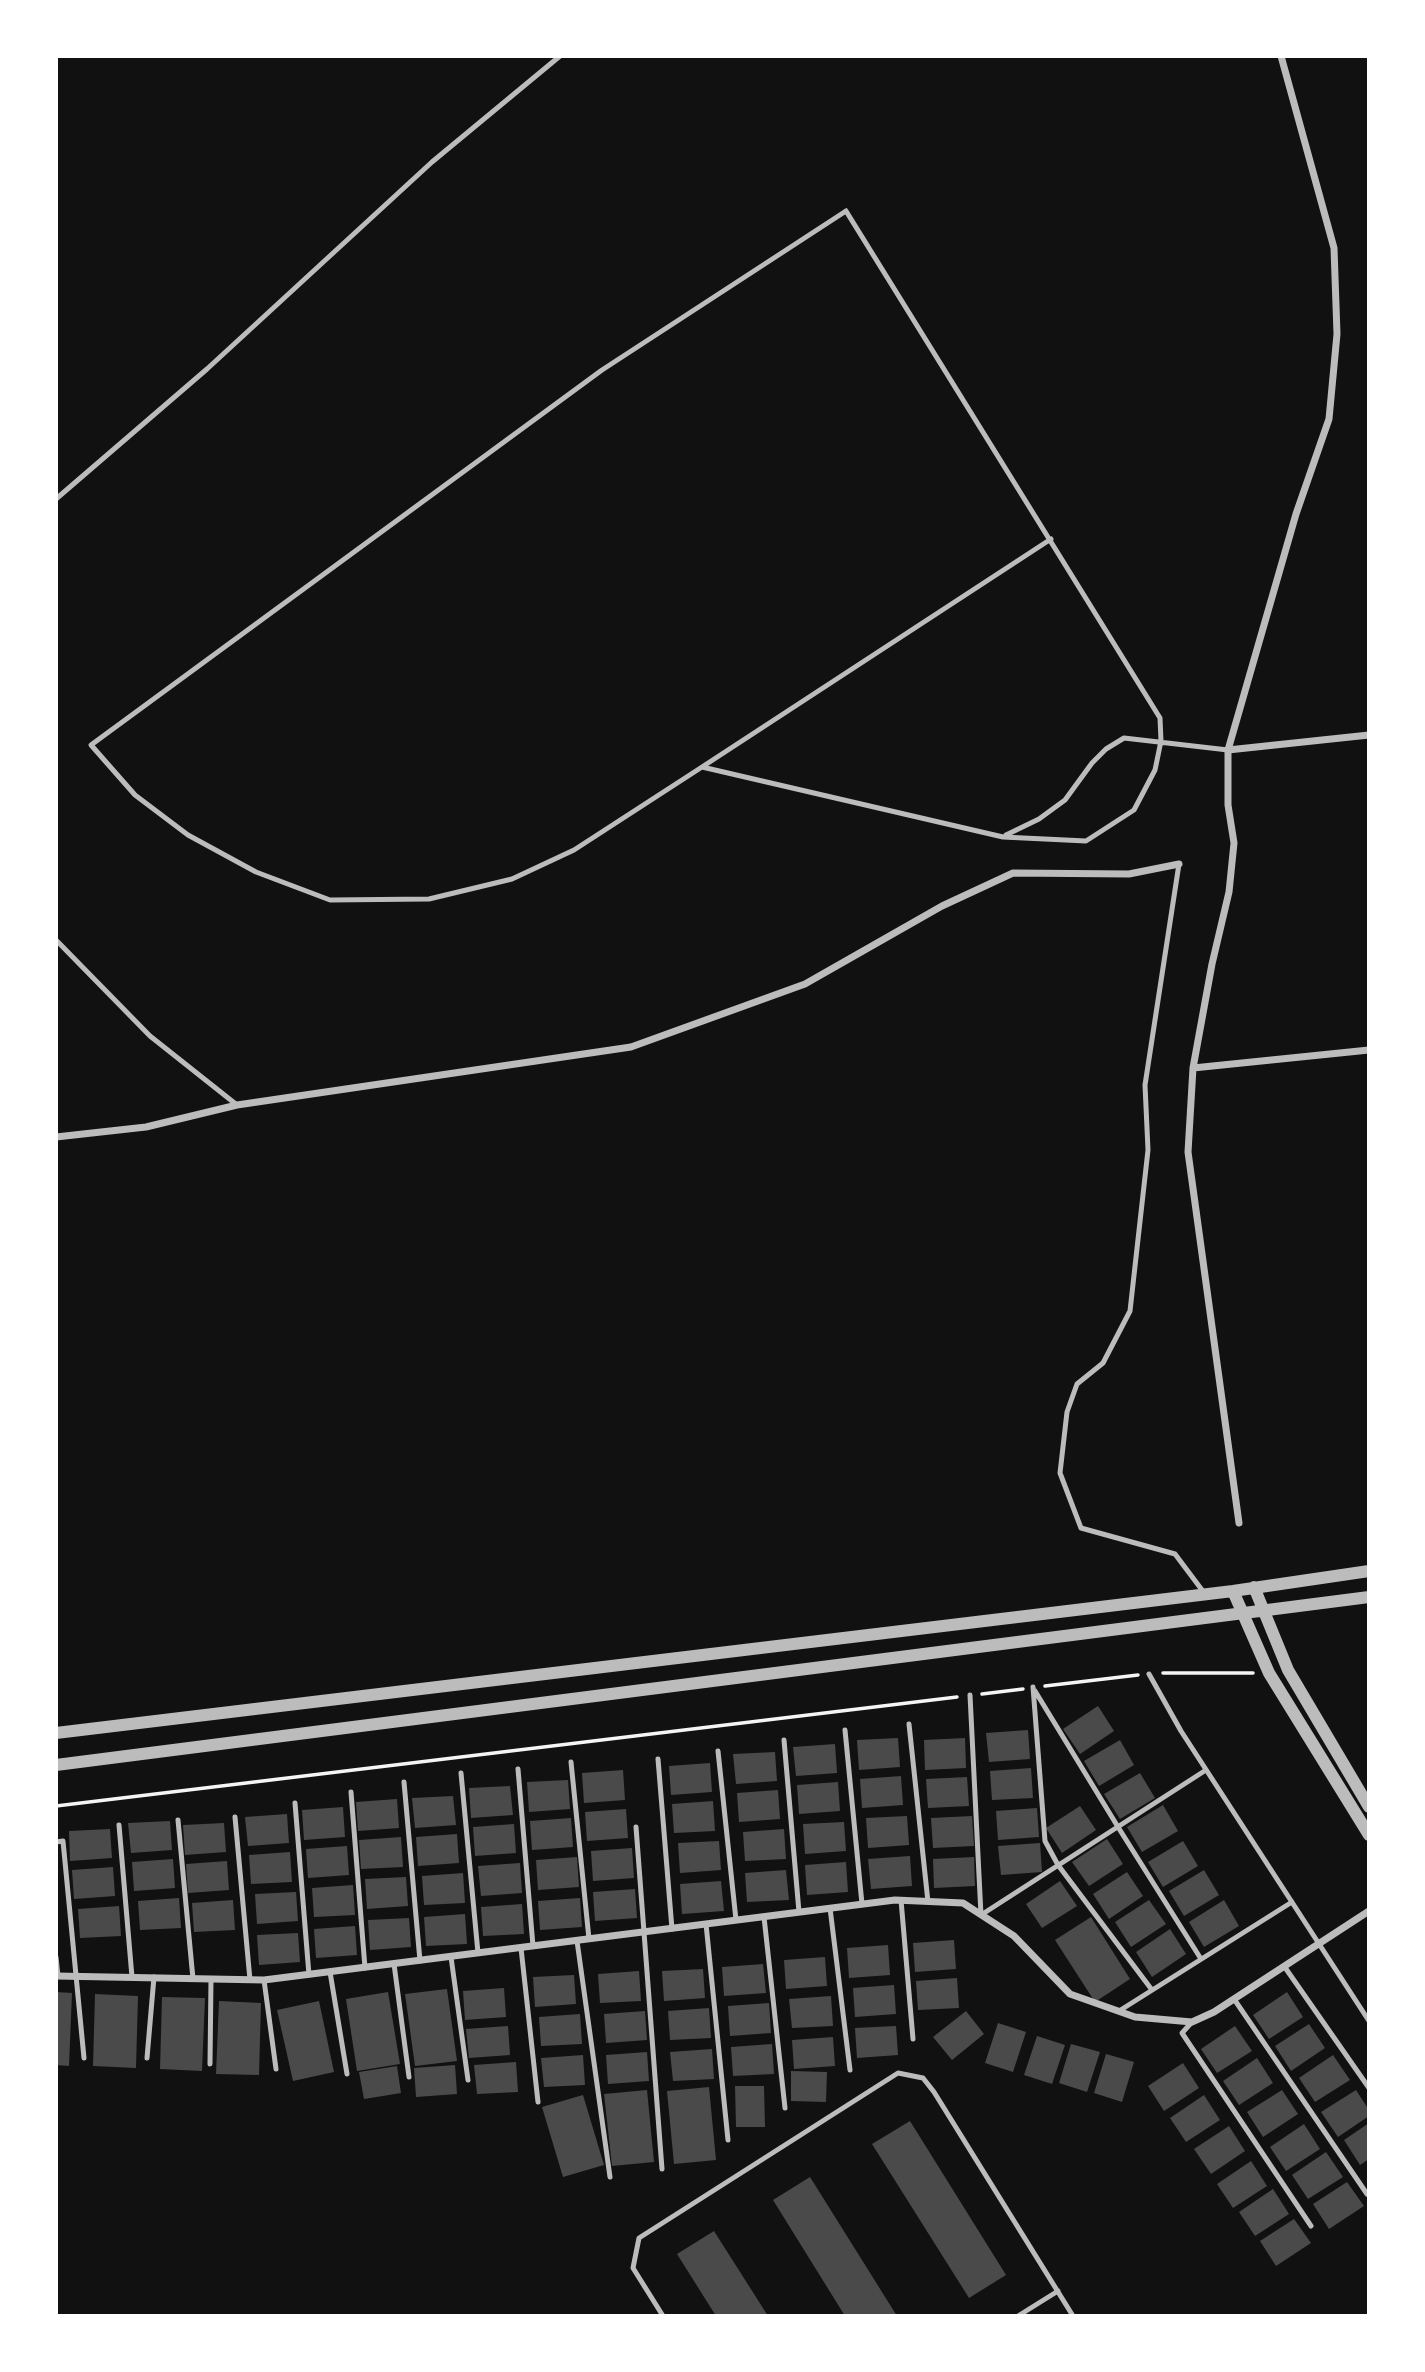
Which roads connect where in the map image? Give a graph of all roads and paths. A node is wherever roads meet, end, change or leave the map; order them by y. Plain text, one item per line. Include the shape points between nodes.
1 (560, 56) edge
2 (1281, 56) edge
3 (56, 499) edge
4 (1051, 539) junction
5 (1369, 735) edge
6 (1161, 741) junction
7 (1228, 750) junction
8 (702, 767) junction
9 (1003, 837) junction
10 (1179, 864) joint
11 (56, 940) edge
12 (1369, 1050) edge
13 (1193, 1068) junction
14 (237, 1105) junction
15 (56, 1137) edge
16 (1239, 1523) dead end
17 (1369, 1571) edge
18 (1254, 1587) junction
19 (1233, 1591) junction
20 (1205, 1594) junction
21 (1369, 1597) edge
22 (1264, 1612) junction
23 (1244, 1615) junction
24 (1269, 1673) junction
25 (1149, 1674) junction
26 (1034, 1688) junction
27 (970, 1695) junction
28 (909, 1724) dead end
29 (845, 1730) dead end
30 (56, 1733) edge
31 (784, 1740) dead end
32 (718, 1751) dead end
33 (658, 1759) dead end
34 (571, 1762) dead end
35 (56, 1765) edge
36 (518, 1769) dead end
37 (1206, 1770) junction
38 (461, 1773) dead end
39 (404, 1782) dead end
40 (351, 1792) dead end
41 (295, 1803) dead end
42 (56, 1806) edge
43 (1369, 1807) edge
44 (235, 1817) dead end
45 (178, 1820) dead end
46 (119, 1825) dead end
47 (636, 1827) dead end
48 (1118, 1827) junction
49 (1369, 1835) edge
50 (56, 1842) edge
51 (1058, 1865) junction
52 (901, 1900) junction
53 (928, 1902) junction
54 (1292, 1902) junction
55 (862, 1904) junction
56 (830, 1908) junction
57 (1369, 1911) edge
58 (799, 1912) junction
59 (981, 1915) junction
60 (764, 1917) junction
61 (736, 1920) junction
62 (706, 1924) junction
63 (672, 1929) junction
64 (644, 1932) junction
65 (589, 1939) junction
66 (577, 1941) junction
67 (1319, 1944) junction
68 (533, 1946) junction
69 (521, 1948) junction
70 (478, 1953) junction
71 (56, 1957) edge
72 (451, 1957) junction
73 (1201, 1959) junction
74 (420, 1961) junction
75 (394, 1964) junction
76 (1284, 1966) junction
77 (365, 1968) junction
78 (330, 1972) junction
79 (309, 1975) junction
80 (57, 1976) edge
81 (76, 1976) junction
82 (131, 1977) junction
83 (154, 1977) junction
84 (193, 1979) junction
85 (211, 1979) junction
86 (250, 1980) junction
87 (264, 1980) junction
88 (1152, 1990) junction
89 (1234, 1999) junction
90 (1119, 2011) junction
91 (1369, 2021) edge
92 (1192, 2022) junction
93 (913, 2039) dead end
94 (83, 2058) dead end
95 (147, 2058) dead end
96 (210, 2064) dead end
97 (276, 2069) dead end
98 (850, 2070) dead end
99 (347, 2074) dead end
100 (409, 2077) dead end
101 (468, 2080) dead end
102 (1369, 2088) edge
103 (538, 2102) dead end
104 (785, 2108) dead end
105 (728, 2140) dead end
106 (663, 2169) dead end
107 (610, 2177) dead end
108 (1367, 2194) edge
109 (1311, 2227) dead end
110 (1058, 2291) junction
111 (663, 2316) edge
112 (1018, 2316) edge
113 (1073, 2316) edge

1 - 3 lane via 432,162 207,369
2 - 7 street via 1334,248 1337,334 1329,419 1296,514
4 - 6 lane via 1160,718
4 - 8 lane
4 - 8 lane via 846,211 602,370 91,745 135,795 188,835 256,872 330,900 429,899 512,879 574,850
5 - 7 street
6 - 7 lane
6 - 9 lane via 1124,738 1106,749 1065,800
6 - 9 lane via 1155,770 1134,810 1086,841
7 - 13 street via 1228,805 1234,844 1230,892
8 - 9 lane
10 - 14 street via 1129,874 1013,873 942,906 806,984 631,1047
10 - 20 lane via 1145,1085 1148,1150 1130,1311 1103,1363 1077,1384 1067,1412 1060,1473 1081,1528 1175,1554
11 - 14 lane via 150,1036
12 - 13 street
13 - 16 street via 1188,1152
14 - 15 street via 146,1127
17 - 18 street
18 - 19 street
18 - 22 street
19 - 20 street
19 - 23 street
20 - 30 street
21 - 22 street
22 - 23 street
22 - 43 street via 1287,1670
23 - 24 street
23 - 35 street
24 - 25 path
24 - 49 street
25 - 26 path
25 - 37 lane
26 - 27 path
26 - 48 lane
26 - 51 lane via 1045,1841
27 - 42 path
27 - 59 lane
28 - 53 lane
29 - 55 lane
31 - 58 lane
32 - 61 lane
33 - 63 lane
34 - 65 lane
36 - 68 lane
37 - 48 lane
37 - 54 lane
38 - 70 lane
39 - 74 lane
40 - 77 lane
41 - 79 lane
44 - 86 lane
45 - 84 lane
46 - 82 lane
47 - 64 lane
48 - 51 lane
48 - 73 lane
50 - 81 lane via 63,1841
51 - 59 lane
51 - 88 lane
52 - 53 street
52 - 55 street
52 - 93 lane
53 - 59 street via 963,1903
54 - 67 lane
54 - 73 lane
55 - 56 street
56 - 58 street
56 - 98 lane
57 - 67 street
58 - 60 street
59 - 90 street via 1014,1936 1070,1994
60 - 61 street
60 - 104 lane
61 - 62 street
62 - 63 street
62 - 105 lane
63 - 64 street
64 - 65 street
64 - 106 lane
65 - 66 street
66 - 68 street
66 - 107 lane
67 - 76 street
67 - 91 lane
68 - 69 street
69 - 70 street
69 - 103 lane
70 - 72 street
71 - 80 lane
72 - 74 street
72 - 101 lane
73 - 88 lane
74 - 75 street
75 - 77 street
75 - 100 lane
76 - 89 street
76 - 102 lane
77 - 78 street
78 - 79 street
78 - 99 lane
79 - 87 street
80 - 81 street
81 - 82 street
81 - 94 lane
82 - 83 street
83 - 84 street
83 - 95 lane
84 - 85 street
85 - 86 street
85 - 96 lane
86 - 87 street
87 - 97 lane
88 - 90 lane
89 - 92 street
89 - 108 lane
90 - 92 street via 1135,2017
92 - 109 lane via 1182,2033
110 - 111 lane via 934,2092 922,2078 898,2073 639,2238 633,2268
110 - 112 lane
110 - 113 lane

